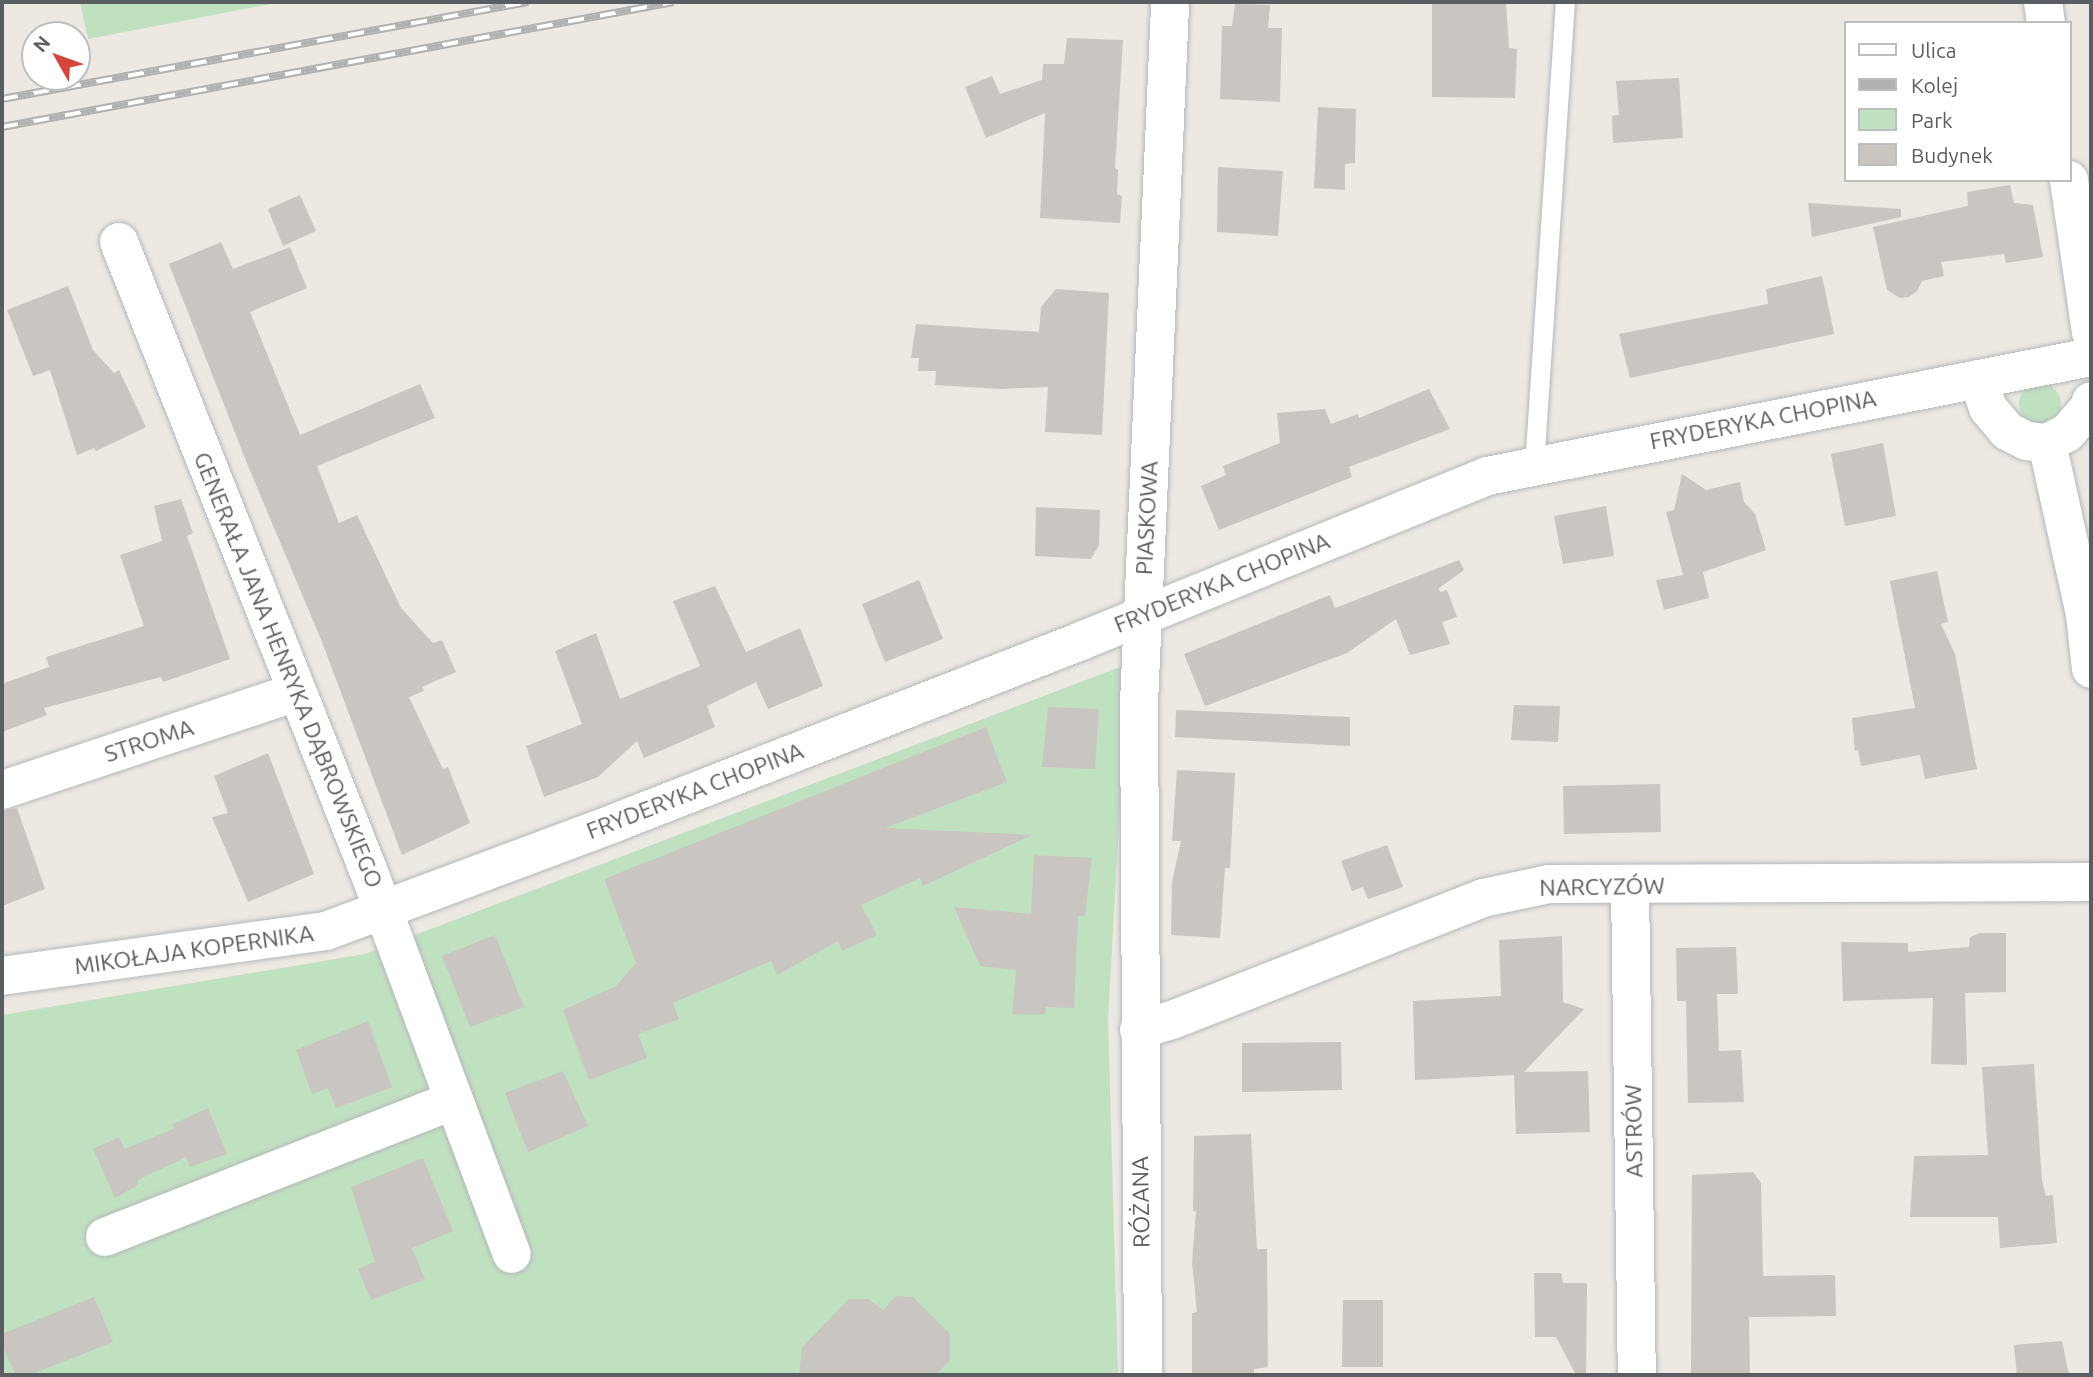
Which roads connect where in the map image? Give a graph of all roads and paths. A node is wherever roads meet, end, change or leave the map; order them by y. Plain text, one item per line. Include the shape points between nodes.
1 (1565, 2) edge
2 (2043, 2) edge
3 (1170, 7) dead end
4 (2046, 21) edge
5 (2069, 182) edge
6 (119, 242) dead end
7 (2091, 332) edge
8 (2091, 357) edge
9 (1978, 379) junction
10 (2091, 401) edge
11 (2047, 443) junction
12 (1534, 467) junction
13 (1142, 616) junction
14 (2091, 669) edge
15 (296, 692) junction
16 (2, 790) edge
17 (2091, 882) edge
18 (1630, 886) junction
19 (383, 911) junction
20 (2, 976) edge
21 (1139, 1030) junction
22 (454, 1100) junction
23 (105, 1237) dead end
24 (512, 1254) dead end
25 (1143, 1375) edge
26 (1637, 1375) edge

1 - 12 lane
2 - 4 street
3 - 13 street, PIASKOWA
5 - 7 street
6 - 15 street, GENERAŁA JANA HENRYKA DĄBROWSKIEGO
8 - 9 street, FRYDERYKA CHOPINA
9 - 11 street via 1987,408 2007,431 2027,441
9 - 12 street, FRYDERYKA CHOPINA
10 - 11 street via 2067,433
11 - 14 street via 2085,615
12 - 13 street, FRYDERYKA CHOPINA via 1464,484
13 - 19 street, FRYDERYKA CHOPINA
13 - 21 street, PIASKOWA
15 - 16 street, STROMA
15 - 19 street, GENERAŁA JANA HENRYKA DĄBROWSKIEGO
17 - 18 street, NARCYZÓW
18 - 21 street, NARCYZÓW via 1549,884 1483,898
18 - 26 street, ASTRÓW
19 - 20 street, MIKOŁAJA KOPERNIKA via 326,931
19 - 22 street, GENERAŁA JANA HENRYKA DĄBROWSKIEGO
21 - 25 street, RÓŻANA
22 - 23 street
22 - 24 street, GENERAŁA JANA HENRYKA DĄBROWSKIEGO

